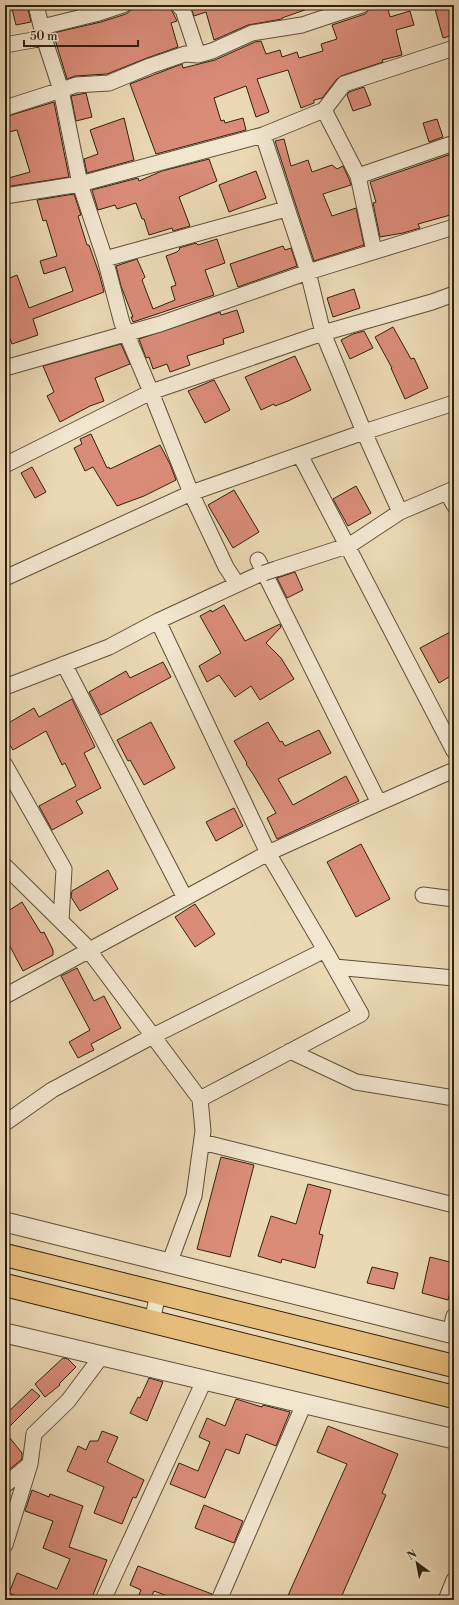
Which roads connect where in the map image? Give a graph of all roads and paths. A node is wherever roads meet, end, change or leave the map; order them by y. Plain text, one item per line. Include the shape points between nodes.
1 (36, 5) edge
2 (123, 5) edge
3 (178, 5) edge
4 (362, 5) edge
5 (344, 8) edge
6 (43, 33) junction
7 (5, 45) edge
8 (454, 48) edge
9 (198, 55) junction
10 (61, 90) junction
11 (5, 108) edge
12 (324, 110) junction
13 (263, 135) junction
14 (454, 143) edge
15 (358, 176) junction
16 (80, 184) junction
17 (5, 196) edge
18 (286, 209) junction
19 (454, 227) edge
20 (374, 251) junction
21 (104, 259) junction
22 (308, 272) junction
23 (454, 294) edge
24 (323, 333) junction
25 (126, 334) junction
26 (5, 368) edge
27 (151, 392) junction
28 (454, 403) edge
29 (364, 432) junction
30 (300, 455) junction
31 (5, 465) edge
32 (190, 493) junction
33 (452, 495) edge
34 (400, 512) junction
35 (347, 545) junction
36 (265, 568) junction
37 (5, 578) edge
38 (237, 584) junction
39 (158, 621) junction
40 (64, 664) junction
41 (5, 687) edge
42 (454, 751) edge
43 (5, 765) edge
44 (454, 770) edge
45 (379, 803) junction
46 (268, 853) junction
47 (5, 866) edge
48 (423, 895) dead end
49 (185, 898) junction
50 (454, 900) edge
51 (61, 921) junction
52 (88, 950) junction
53 (325, 950) junction
54 (335, 967) junction
55 (454, 978) edge
56 (5, 996) edge
57 (153, 1036) junction
58 (290, 1052) junction
59 (454, 1098) edge
60 (200, 1099) junction
61 (5, 1123) edge
62 (202, 1142) junction
63 (454, 1205) edge
64 (5, 1222) edge
65 (5, 1255) edge
66 (169, 1264) junction
67 (5, 1285) edge
68 (158, 1293) junction
69 (152, 1322) junction
70 (453, 1328) edge
71 (5, 1333) edge
72 (101, 1357) junction
73 (454, 1366) edge
74 (204, 1381) junction
75 (454, 1397) edge
76 (304, 1404) junction
77 (454, 1439) edge
78 (30, 1464) junction
79 (5, 1485) edge
80 (5, 1546) edge
81 (454, 1580) edge
82 (103, 1600) edge
83 (220, 1600) edge
84 (446, 1600) edge

1 - 6 street
2 - 6 street
3 - 9 street via 183,10
4 - 5 street
5 - 9 street via 302,25 252,34
6 - 7 street
6 - 10 street
8 - 12 street via 344,84
9 - 10 street via 184,54 109,83 76,85
10 - 11 street
10 - 16 street
12 - 13 street
12 - 15 street
13 - 16 street
13 - 18 street
14 - 15 street
15 - 20 street
16 - 17 street
16 - 21 street
18 - 21 street
18 - 22 street
19 - 20 street
20 - 22 street
21 - 25 street
22 - 24 street
22 - 25 street
23 - 24 street
24 - 27 street
24 - 29 street
25 - 26 street
25 - 27 street
27 - 31 street
27 - 32 street
28 - 29 street
29 - 30 street
29 - 34 street
30 - 32 street
30 - 35 street
32 - 37 street
32 - 38 street
33 - 34 street
34 - 35 street
35 - 36 street
35 - 42 street
36 - 38 street
36 - 45 street
38 - 39 street
39 - 40 street via 109,647
39 - 46 street
40 - 41 street
40 - 49 street
43 - 51 street via 64,869
44 - 45 street
45 - 46 street
46 - 49 street
46 - 53 street
47 - 51 street
48 - 50 street
49 - 52 street
51 - 52 street
52 - 56 street
52 - 57 street
53 - 54 street
53 - 57 street
54 - 55 street
54 - 58 street via 361,1014
57 - 60 street
57 - 61 street via 52,1090
58 - 59 street via 356,1082
58 - 60 street
60 - 62 street via 204,1131
62 - 63 street
62 - 66 street via 194,1196
64 - 66 street
65 - 68 highway
66 - 70 street
67 - 69 highway
68 - 69 street
68 - 73 highway
69 - 75 highway
71 - 72 street
72 - 74 street
72 - 78 street via 68,1401 34,1434
74 - 76 street
74 - 82 street
76 - 77 street
76 - 83 street
78 - 79 street
78 - 80 street
81 - 84 street

